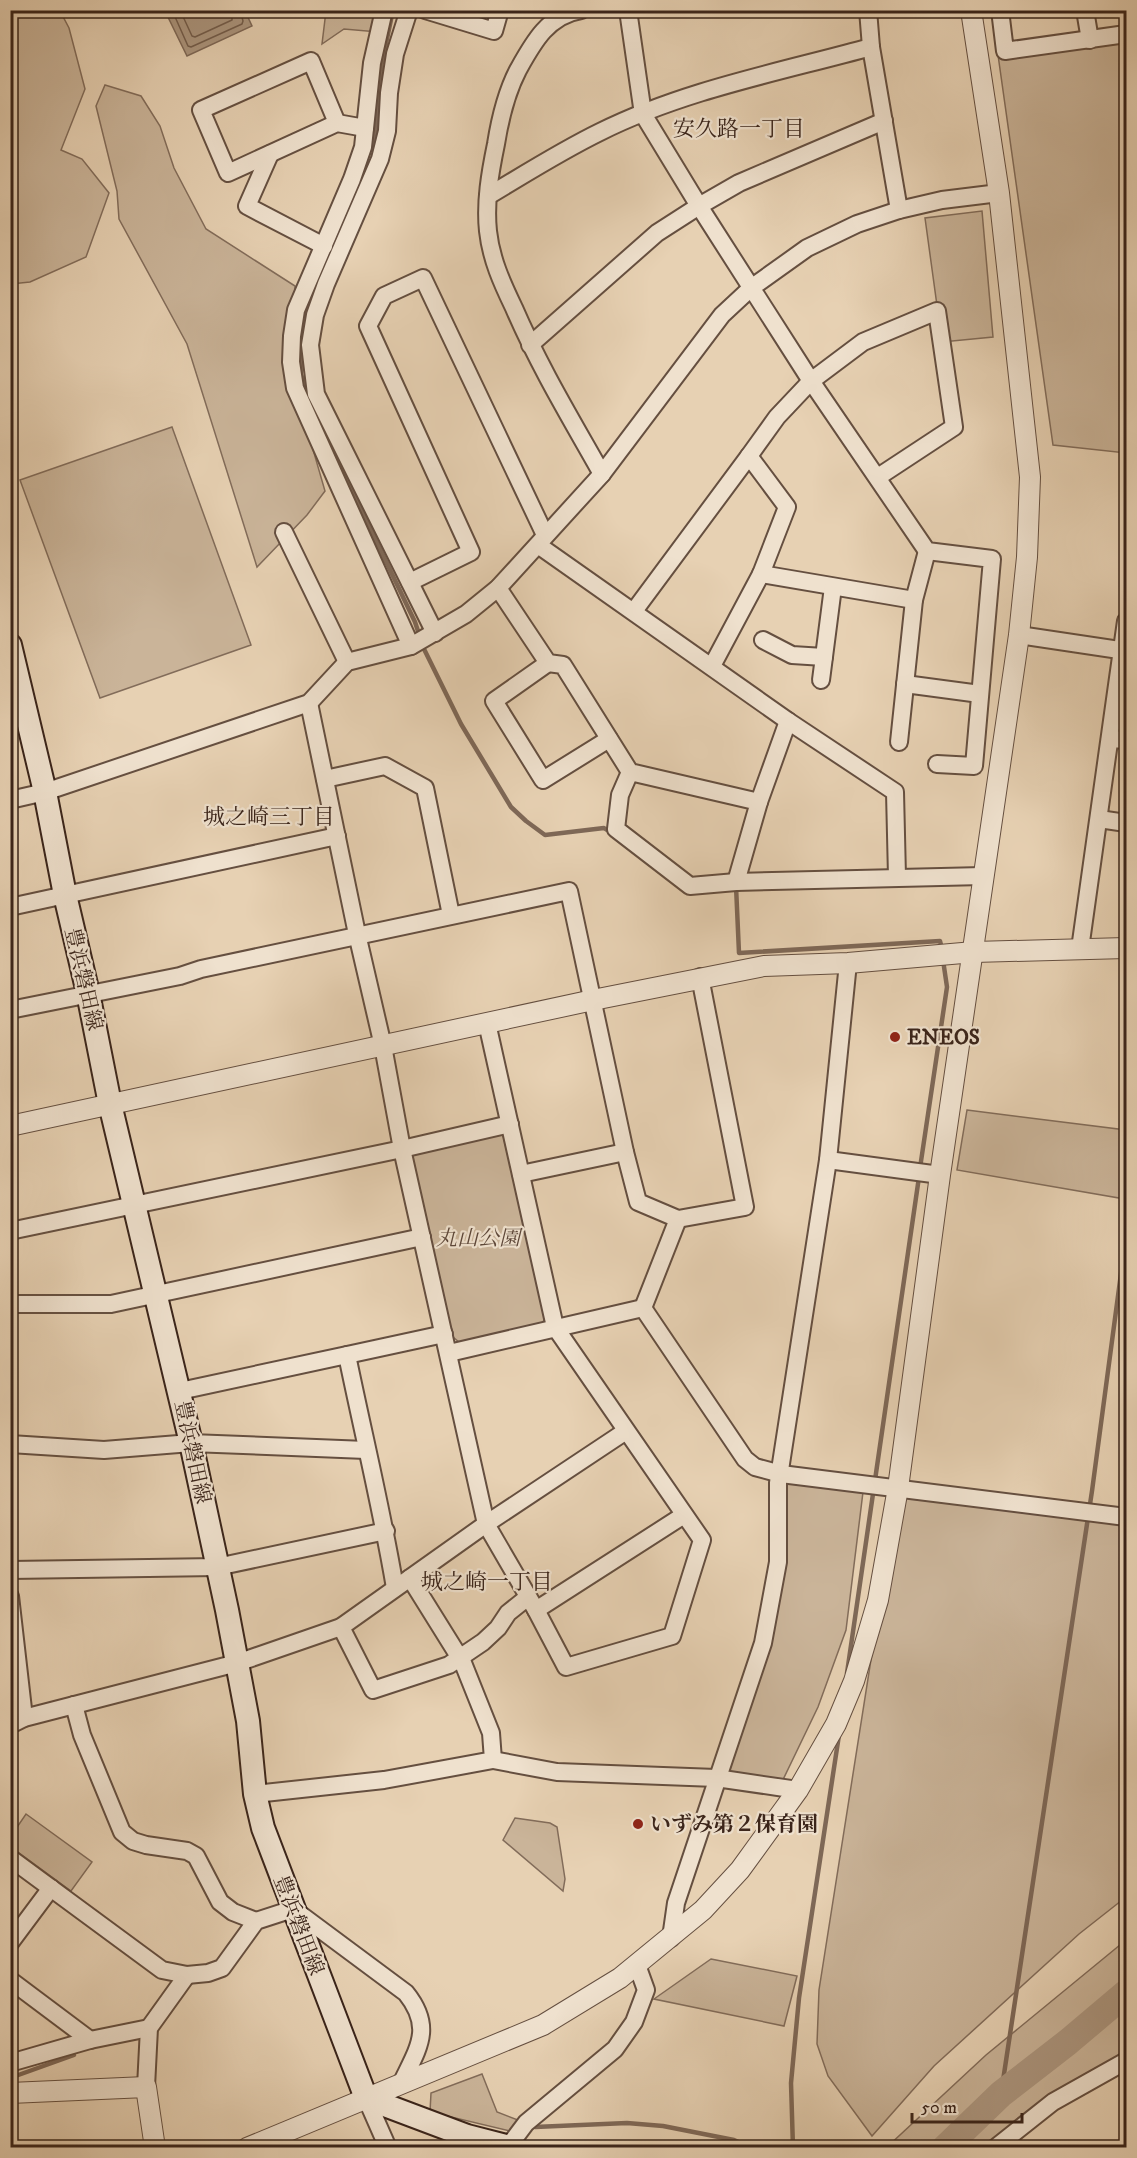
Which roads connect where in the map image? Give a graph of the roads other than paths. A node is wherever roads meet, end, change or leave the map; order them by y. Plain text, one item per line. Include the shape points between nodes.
1 (384, 10) edge
2 (409, 10) edge
3 (424, 10) edge
4 (500, 10) edge
5 (581, 10) edge
6 (628, 10) edge
7 (868, 10) edge
8 (971, 10) edge
9 (1000, 10) edge
10 (1085, 10) edge
11 (549, 18) edge
12 (1126, 34) edge
13 (1090, 40) junction
14 (871, 47) junction
15 (643, 114) junction
16 (884, 122) junction
17 (337, 123) junction
18 (365, 128) junction
19 (270, 154) junction
20 (999, 193) junction
21 (488, 195) junction
22 (699, 206) junction
23 (899, 210) junction
24 (324, 246) junction
25 (311, 276) junction
26 (326, 284) junction
27 (751, 288) junction
28 (530, 345) junction
29 (812, 381) junction
30 (749, 456) junction
31 (602, 474) junction
32 (878, 477) junction
33 (284, 532) dead end
34 (542, 540) junction
35 (927, 551) junction
36 (761, 574) junction
37 (410, 582) junction
38 (833, 586) junction
39 (498, 588) junction
40 (914, 600) junction
41 (634, 611) junction
42 (1126, 621) edge
43 (435, 633) junction
44 (1019, 635) junction
45 (763, 640) dead end
46 (10, 645) edge
47 (411, 646) junction
48 (1125, 651) edge
49 (824, 657) junction
50 (347, 662) junction
51 (548, 663) junction
52 (712, 666) junction
53 (821, 680) dead end
54 (905, 684) junction
55 (980, 694) junction
56 (16, 697) edge
57 (309, 703) junction
58 (788, 721) junction
59 (609, 739) junction
60 (1118, 739) edge
61 (899, 742) dead end
62 (937, 764) dead end
63 (630, 772) junction
64 (326, 779) junction
65 (45, 792) junction
66 (10, 800) edge
67 (759, 802) junction
68 (1099, 819) junction
69 (1126, 823) edge
70 (337, 836) junction
71 (983, 876) junction
72 (897, 877) junction
73 (736, 882) junction
74 (65, 895) junction
75 (10, 907) edge
76 (451, 915) junction
77 (357, 934) junction
78 (1126, 948) edge
79 (1080, 949) junction
80 (974, 952) junction
81 (848, 963) junction
82 (700, 977) junction
83 (88, 993) junction
84 (592, 1000) junction
85 (10, 1010) edge
86 (487, 1023) junction
87 (383, 1046) junction
88 (110, 1104) junction
89 (510, 1124) junction
90 (10, 1126) edge
91 (402, 1149) junction
92 (625, 1152) junction
93 (828, 1160) junction
94 (522, 1174) junction
95 (940, 1175) junction
96 (134, 1204) junction
97 (678, 1219) junction
98 (10, 1231) edge
99 (422, 1238) junction
100 (156, 1295) junction
101 (10, 1304) edge
102 (643, 1308) junction
103 (555, 1328) junction
104 (444, 1334) junction
105 (449, 1353) junction
106 (347, 1355) junction
107 (180, 1391) junction
108 (626, 1431) junction
109 (191, 1443) junction
110 (10, 1444) edge
111 (366, 1450) junction
112 (781, 1474) junction
113 (898, 1488) junction
114 (684, 1515) junction
115 (1126, 1517) edge
116 (486, 1524) junction
117 (386, 1531) junction
118 (218, 1567) junction
119 (10, 1570) edge
120 (411, 1578) junction
121 (396, 1588) junction
122 (10, 1596) edge
123 (532, 1604) junction
124 (341, 1627) junction
125 (459, 1658) junction
126 (237, 1663) junction
127 (74, 1705) junction
128 (17, 1721) edge
129 (493, 1760) junction
130 (716, 1778) junction
131 (798, 1790) junction
132 (255, 1794) junction
133 (10, 1858) edge
134 (51, 1888) junction
135 (292, 1909) junction
136 (256, 1921) junction
137 (671, 1938) junction
138 (10, 1943) edge
139 (637, 1965) junction
140 (187, 1975) junction
141 (10, 1980) edge
142 (148, 2028) junction
143 (90, 2040) junction
144 (1126, 2061) edge
145 (10, 2063) edge
146 (401, 2084) junction
147 (146, 2087) junction
148 (10, 2093) edge
149 (366, 2098) junction
150 (507, 2147) edge
151 (155, 2148) edge
152 (247, 2148) edge
153 (388, 2148) edge
154 (514, 2148) edge
155 (995, 2148) edge

1 - 18 street via 372,63
2 - 26 street via 395,54 380,159
3 - 4 street via 494,31
5 - 11 street
6 - 15 street
7 - 14 street
8 - 20 street
9 - 13 street via 1005,51
10 - 13 street
11 - 21 street via 512,82 500,124
12 - 13 street
14 - 15 street via 704,92
14 - 16 street
15 - 21 street via 600,132
15 - 22 street
16 - 22 street via 739,183
16 - 23 street
17 - 18 street
17 - 19 street
17 - 19 street via 311,61 201,110 228,173
18 - 24 street via 352,179
19 - 24 street via 247,206
20 - 23 street
20 - 44 street via 1030,477
21 - 28 street via 488,230 494,264
22 - 27 street
22 - 28 street via 657,233
23 - 27 street via 857,224 807,248
24 - 25 street
25 - 26 street
25 - 47 street via 296,310 292,336 295,388
26 - 37 street via 310,345 316,394
27 - 29 street
27 - 31 street via 722,315
28 - 31 street
29 - 30 street via 777,417
29 - 32 street
29 - 32 street via 862,342 937,311 954,427
30 - 36 street via 787,507
30 - 41 street
31 - 34 street
32 - 35 street
33 - 50 street
34 - 37 street via 423,278 384,296 368,326 471,552
34 - 39 street
34 - 41 street
35 - 40 street
35 - 55 street via 992,559
36 - 38 street
36 - 52 street
37 - 43 street
38 - 40 street
38 - 49 street
39 - 43 street
39 - 51 street
40 - 54 street
41 - 52 street
42 - 48 street
43 - 47 street
44 - 48 street
44 - 71 street
45 - 49 street via 792,655
46 - 56 main road, 豊浜磐田線
47 - 50 street
48 - 60 street
49 - 53 street
50 - 57 street
51 - 59 street via 563,665
51 - 59 street via 494,700 543,780
52 - 58 street
54 - 55 street
54 - 61 street
55 - 62 street via 974,766
56 - 65 main road, 豊浜磐田線
57 - 64 street
57 - 65 street
58 - 67 street
58 - 72 street via 895,792
59 - 63 street
60 - 68 street
63 - 67 street
63 - 73 street via 620,795 616,829 690,886
64 - 70 street
64 - 76 street via 385,765 425,788
65 - 66 street
65 - 74 main road, 豊浜磐田線
67 - 73 street
68 - 69 street
68 - 79 street
70 - 74 street
70 - 77 street
71 - 72 street
71 - 80 street
72 - 73 street
74 - 75 street
74 - 83 main road, 豊浜磐田線
76 - 77 street
76 - 84 street via 569,891
77 - 83 street via 180,976
77 - 87 street
78 - 79 street
79 - 80 street
80 - 81 street
80 - 95 street
81 - 82 street via 764,966
81 - 93 street
82 - 84 street
82 - 97 street via 745,1207
83 - 85 street
83 - 88 main road, 豊浜磐田線
84 - 86 street
84 - 92 street
86 - 87 street
86 - 89 street
87 - 88 street
87 - 91 street
88 - 90 street
88 - 96 main road, 豊浜磐田線
89 - 91 street
89 - 94 street
91 - 96 street
91 - 99 street
92 - 94 street
92 - 97 street via 638,1202
93 - 95 street
93 - 112 street
94 - 103 street
95 - 113 street
96 - 98 street
96 - 100 main road, 豊浜磐田線
97 - 102 street
99 - 100 street
99 - 104 street
100 - 101 street via 111,1304
100 - 107 main road, 豊浜磐田線
102 - 103 street
102 - 112 street via 745,1459 755,1467
103 - 105 street
103 - 108 street
104 - 105 street
104 - 106 street
105 - 116 street
106 - 107 street
106 - 111 street
107 - 109 main road, 豊浜磐田線
108 - 114 street
108 - 116 street
109 - 110 street via 104,1450
109 - 111 street
109 - 118 main road, 豊浜磐田線
111 - 117 street
112 - 113 street
112 - 130 street via 778,1562 763,1643
113 - 115 street
113 - 131 street via 878,1600 854,1681 836,1724
114 - 123 street
114 - 123 street via 702,1540 672,1636 566,1667
116 - 120 street
116 - 123 street
117 - 118 street
117 - 121 street
118 - 119 street
118 - 126 main road, 豊浜磐田線
120 - 121 street
120 - 125 street
121 - 124 street
122 - 128 street
123 - 125 street via 508,1613 483,1642
124 - 125 street via 373,1690 449,1665
124 - 126 street
125 - 129 street via 491,1732
126 - 127 street
126 - 132 main road, 豊浜磐田線 via 248,1721
127 - 128 street
127 - 136 street via 82,1735 122,1832 133,1841 196,1856 220,1902 232,1912
129 - 130 street via 557,1772
129 - 132 street via 384,1779
130 - 131 street
130 - 137 street via 676,1903
131 - 137 street via 740,1870
132 - 135 main road, 豊浜磐田線
133 - 134 street
134 - 138 street
134 - 140 street via 162,1970
135 - 136 street
135 - 146 street via 406,1993 417,2006 422,2042
135 - 149 main road, 豊浜磐田線
136 - 140 street via 222,1968
137 - 139 street
139 - 146 street via 543,2025
139 - 150 street via 646,1990 634,2022 615,2049 526,2124
140 - 142 street
141 - 143 street
142 - 143 street
142 - 147 street
143 - 145 street
144 - 155 street via 1053,2102
146 - 149 street
147 - 148 street
147 - 151 street
149 - 150 main road
149 - 152 street
149 - 153 street
150 - 154 main road

